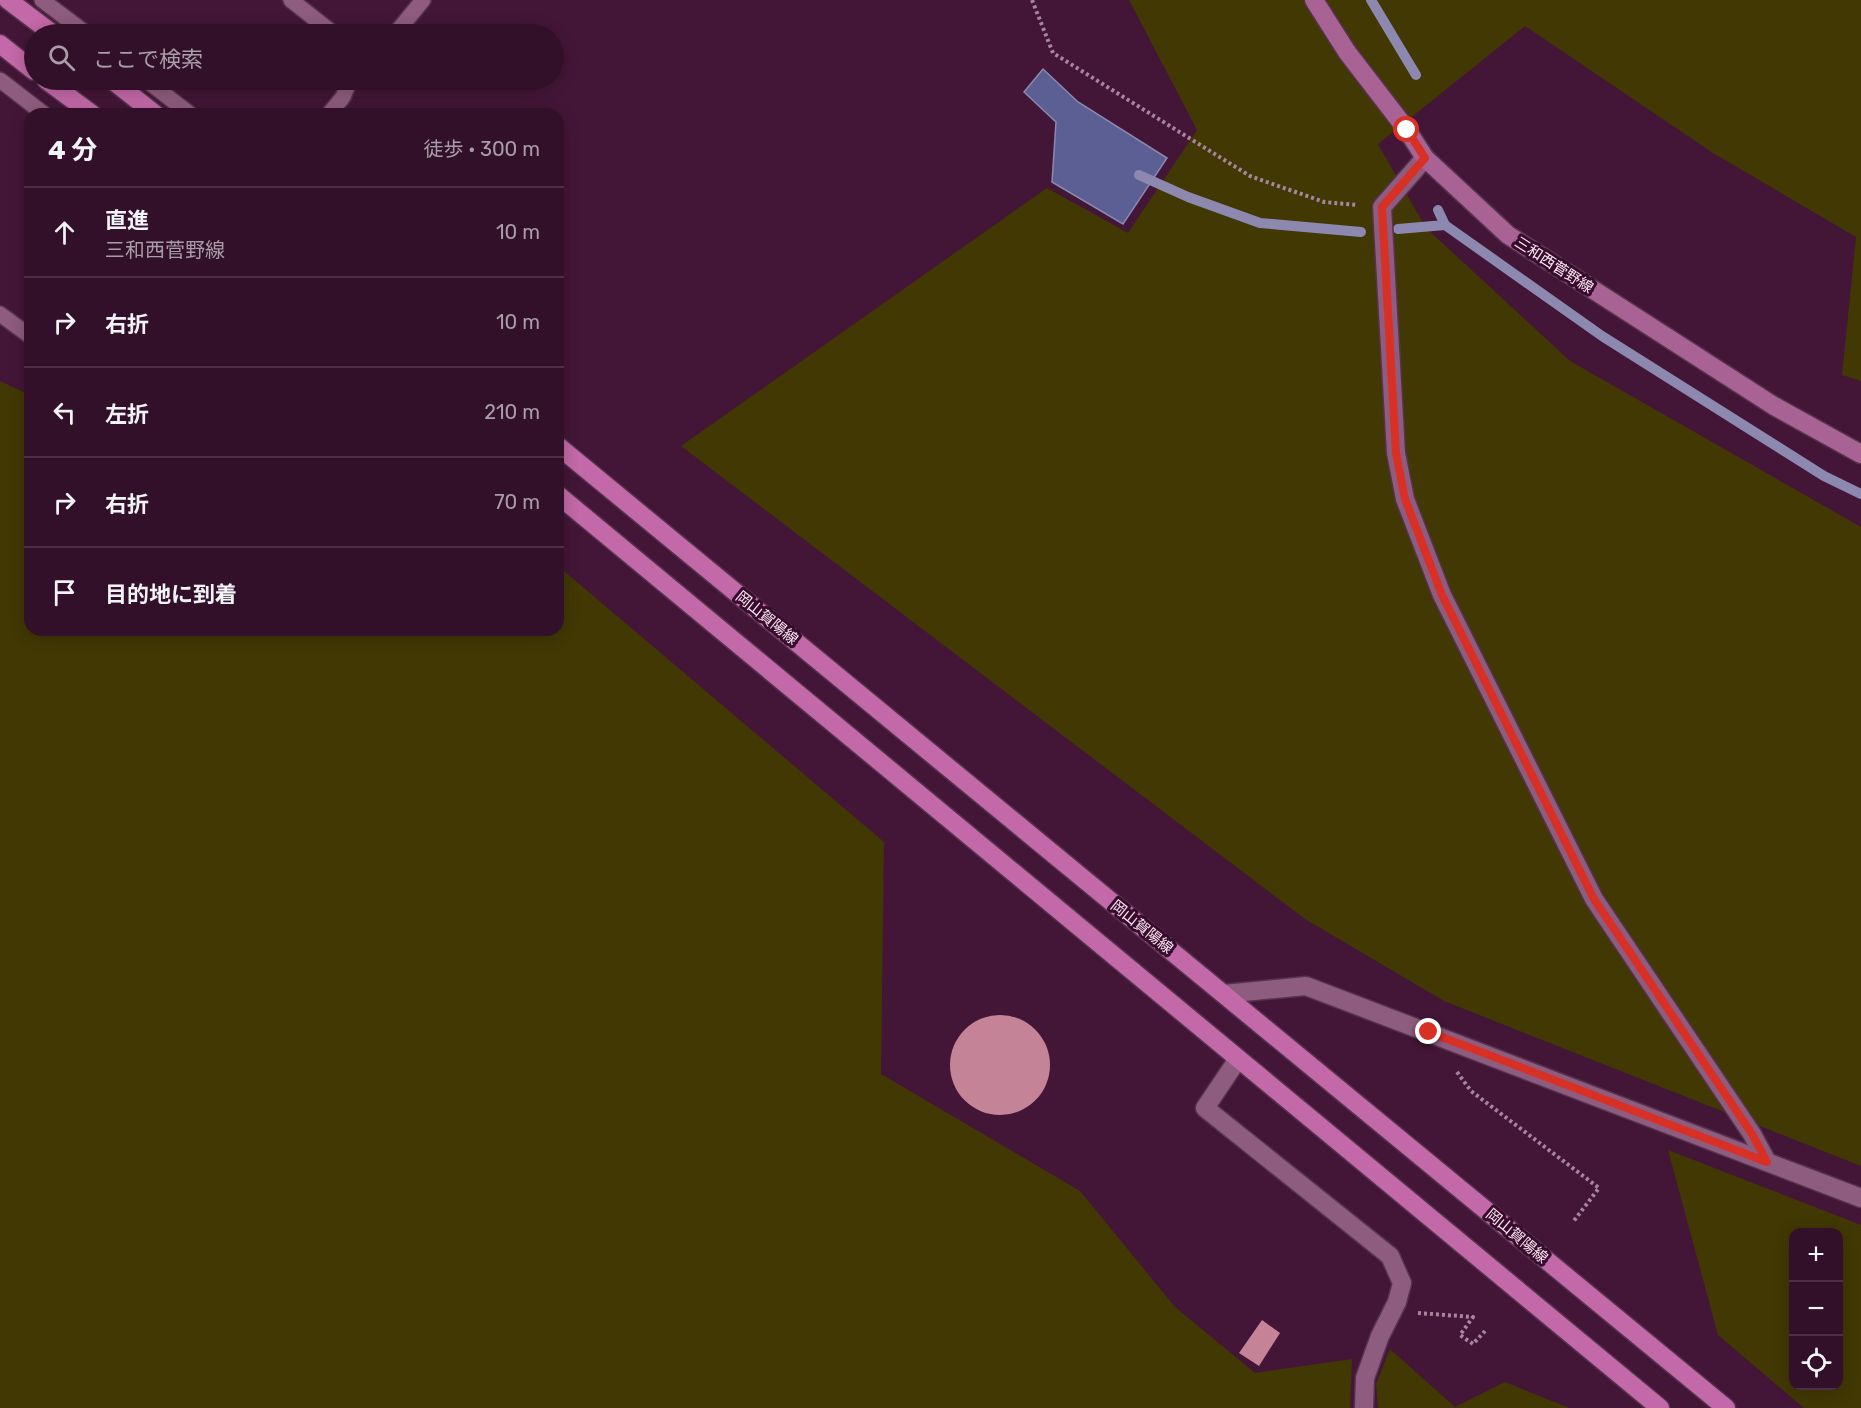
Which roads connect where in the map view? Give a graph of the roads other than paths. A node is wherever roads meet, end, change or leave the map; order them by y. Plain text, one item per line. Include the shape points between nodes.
1 (8, 0) edge
2 (42, 0) edge
3 (291, 0) edge
4 (423, 0) edge
5 (1314, 0) edge
6 (40, 24) edge
7 (74, 24) edge
8 (321, 24) edge
9 (403, 24) edge
10 (0, 45) edge
11 (24, 63) edge
12 (0, 80) edge
13 (60, 90) edge
14 (125, 90) edge
15 (159, 90) edge
16 (346, 90) edge
17 (36, 108) edge
18 (84, 108) edge
19 (147, 108) edge
20 (182, 108) edge
21 (334, 108) edge
22 (1425, 158) junction
23 (0, 314) edge
24 (24, 332) edge
25 (564, 451) edge
26 (1861, 454) edge
27 (564, 500) edge
28 (1224, 994) junction
29 (1238, 1059) junction
30 (1767, 1162) junction
31 (1861, 1198) edge
32 (1364, 1408) edge
33 (1660, 1408) edge
34 (1726, 1408) edge

1 - 6 main road
2 - 7 lane
3 - 8 lane
4 - 9 lane
5 - 22 main road, 三和西菅野線
10 - 11 main road
12 - 17 lane
13 - 18 main road
14 - 19 main road
15 - 20 lane
16 - 21 lane
22 - 26 main road, 三和西菅野線 via 1508,235 1774,406
22 - 30 street via 1382,207 1396,453 1405,499 1442,595 1594,899
23 - 24 lane
25 - 28 main road, 岡山賀陽線
27 - 29 main road
28 - 30 street via 1306,986
28 - 34 main road, 岡山賀陽線
29 - 32 street via 1205,1108 1390,1256 1402,1283 1365,1378
29 - 33 main road
30 - 31 street

